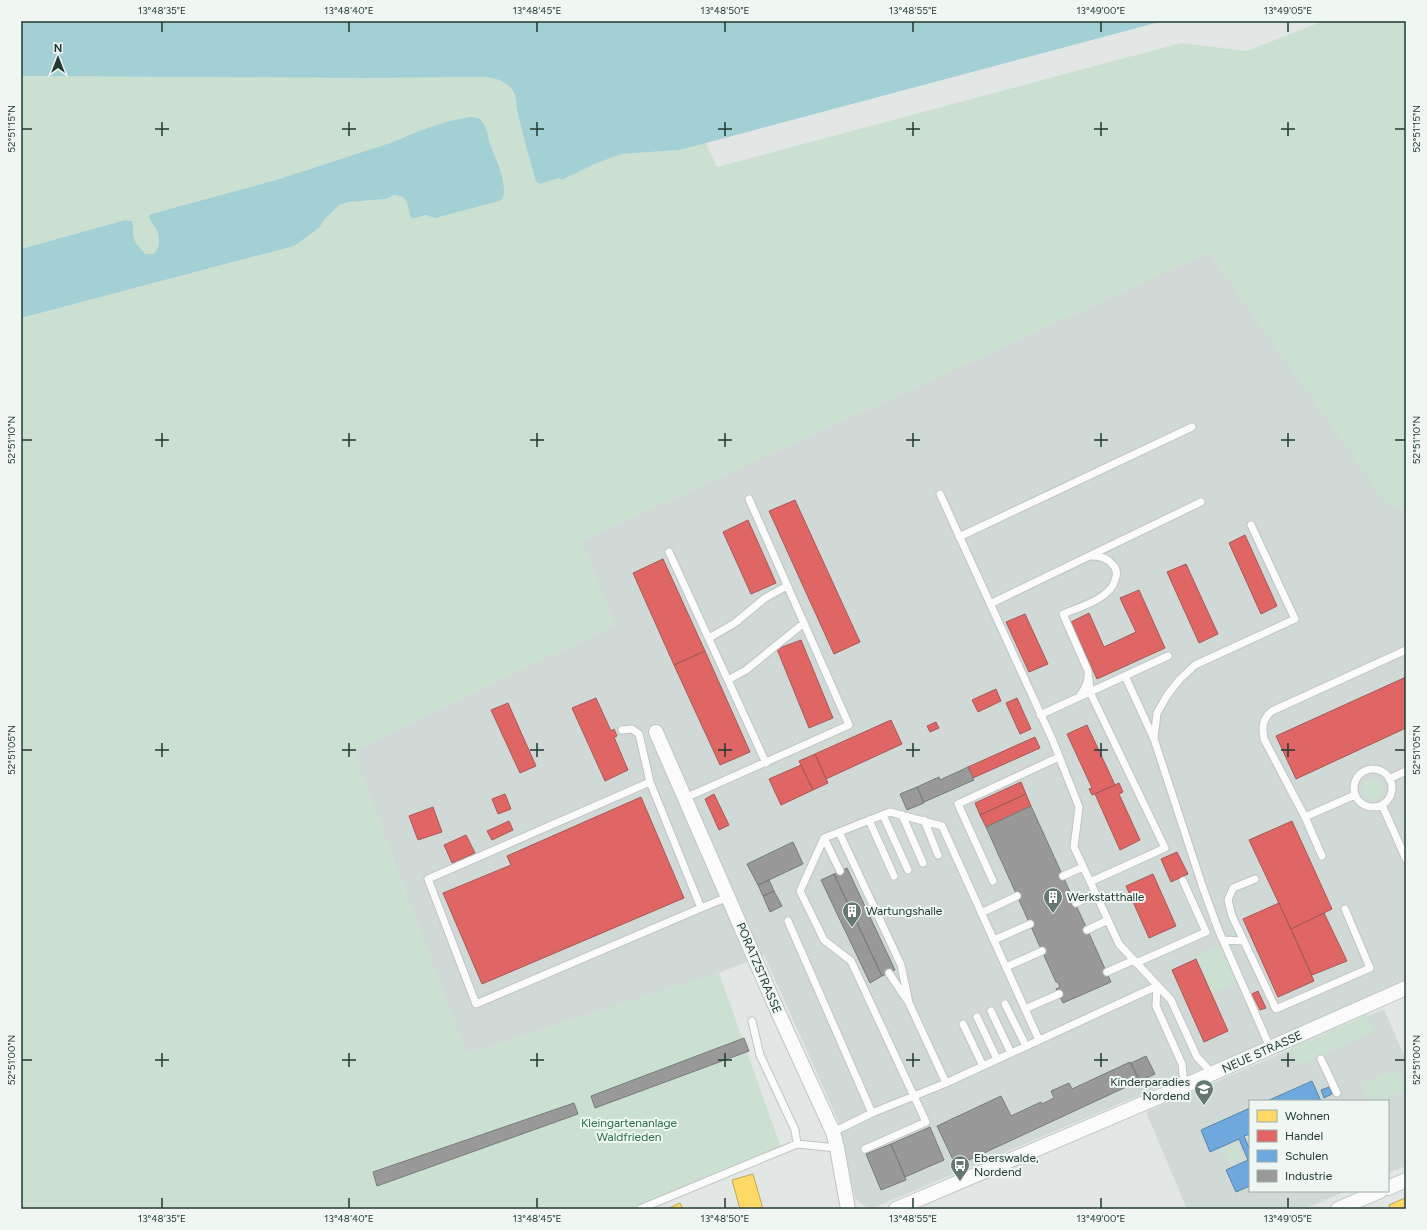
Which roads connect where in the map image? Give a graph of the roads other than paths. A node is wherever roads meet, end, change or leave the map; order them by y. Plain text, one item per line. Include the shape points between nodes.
1 (1192, 427) dead end
2 (940, 494) dead end
3 (749, 499) dead end
4 (1202, 502) dead end
5 (1251, 525) dead end
6 (959, 537) junction
7 (669, 552) dead end
8 (1090, 556) junction
9 (787, 586) junction
10 (990, 604) junction
11 (804, 623) junction
12 (709, 638) junction
13 (1406, 650) edge
14 (1168, 656) dead end
15 (1124, 676) junction
16 (1089, 679) junction
17 (728, 680) junction
18 (1090, 692) junction
19 (1079, 697) junction
20 (1040, 714) junction
21 (622, 730) dead end
22 (656, 732) dead end
23 (1154, 739) junction
24 (1059, 757) junction
25 (766, 762) junction
26 (1406, 771) edge
27 (1389, 779) junction
28 (650, 782) junction
29 (1355, 795) junction
30 (685, 798) junction
31 (1382, 805) junction
32 (883, 815) junction
33 (902, 815) junction
34 (1305, 818) junction
35 (869, 820) junction
36 (924, 820) junction
37 (839, 832) junction
38 (824, 838) junction
39 (938, 855) dead end
40 (1322, 856) dead end
41 (1406, 859) edge
42 (923, 863) dead end
43 (1083, 867) junction
44 (908, 870) dead end
45 (840, 871) dead end
46 (894, 876) dead end
47 (1063, 876) dead end
48 (1255, 879) dead end
49 (993, 881) dead end
50 (1183, 881) dead end
51 (1090, 882) junction
52 (1096, 894) junction
53 (1017, 896) dead end
54 (728, 897) junction
55 (1076, 904) dead end
56 (701, 908) junction
57 (1345, 909) dead end
58 (981, 913) junction
59 (1108, 920) junction
60 (788, 921) dead end
61 (1030, 924) dead end
62 (1088, 930) dead end
63 (994, 940) junction
64 (1223, 940) junction
65 (1244, 941) junction
66 (1042, 951) dead end
67 (1135, 961) junction
68 (1006, 967) junction
69 (1107, 972) dead end
70 (889, 973) dead end
71 (1157, 986) junction
72 (1406, 988) edge
73 (1059, 994) dead end
74 (909, 1003) junction
75 (1005, 1004) dead end
76 (1025, 1009) junction
77 (991, 1011) dead end
78 (977, 1017) dead end
79 (752, 1021) dead end
80 (963, 1024) dead end
81 (1039, 1040) junction
82 (1026, 1046) junction
83 (1270, 1048) junction
84 (1011, 1053) junction
85 (997, 1059) junction
86 (1321, 1059) dead end
87 (983, 1066) junction
88 (1212, 1073) junction
89 (946, 1083) junction
90 (1184, 1085) junction
91 (1337, 1093) dead end
92 (914, 1096) junction
93 (872, 1113) junction
94 (832, 1132) junction
95 (797, 1144) junction
96 (837, 1148) junction
97 (865, 1149) dead end
98 (1406, 1180) edge
99 (1389, 1188) edge
100 (1378, 1192) edge
101 (640, 1209) edge
102 (848, 1209) edge
103 (896, 1209) edge
104 (1338, 1209) edge

1 - 6 lane
2 - 6 lane
3 - 9 lane
4 - 8 lane
5 - 23 lane via 1295,619 1195,665 1168,694 1157,713
6 - 10 lane
7 - 12 lane
8 - 10 lane
8 - 16 lane via 1100,556 1108,560 1115,567 1117,575 1114,586 1104,595 1063,614 1088,671
9 - 11 lane
9 - 12 lane via 765,598 735,623
10 - 20 lane
11 - 17 lane via 746,670
11 - 25 lane via 849,726
12 - 17 lane
13 - 34 lane via 1272,711 1263,721 1264,739
14 - 15 lane
15 - 18 lane
15 - 23 lane
16 - 18 lane
16 - 19 lane
17 - 25 lane
18 - 19 lane
18 - 51 lane via 1165,848
19 - 20 lane
20 - 24 lane
21 - 28 lane via 632,729 639,734
22 - 30 street, PORATZSTRASSE
23 - 64 lane via 1203,888
24 - 43 lane via 1079,807 1074,847
24 - 49 lane via 958,804
25 - 30 lane
26 - 27 lane
27 - 29 lane via 1381,771 1363,772 1355,782
27 - 31 lane via 1392,790
28 - 56 lane
28 - 56 lane via 428,879 476,1004
29 - 31 lane via 1363,805
29 - 34 lane
30 - 54 street, PORATZSTRASSE
31 - 41 lane
32 - 33 lane via 890,812
32 - 35 lane
32 - 44 lane
33 - 36 lane
33 - 42 lane
34 - 40 lane
35 - 37 lane
35 - 46 lane
36 - 39 lane
36 - 58 lane via 942,826
37 - 38 lane
37 - 74 lane via 901,965
38 - 45 lane
38 - 92 lane via 800,891 824,940 851,961
43 - 47 lane
43 - 51 lane
48 - 65 lane via 1233,888 1228,900 1232,916
50 - 67 lane via 1206,932
51 - 52 lane
52 - 55 lane
52 - 59 lane
53 - 58 lane
54 - 56 lane
54 - 94 street, PORATZSTRASSE
57 - 65 lane via 1370,968 1276,1009
58 - 63 lane
59 - 62 lane
59 - 67 lane via 1119,944
60 - 93 lane
61 - 63 lane
63 - 68 lane
64 - 65 lane
64 - 83 lane
66 - 68 lane
67 - 69 lane
67 - 71 lane
68 - 76 lane
70 - 74 lane
71 - 81 lane
71 - 88 lane via 1170,1000 1197,1057
71 - 90 lane via 1156,1006 1182,1064
72 - 83 street, NEUE STRASSE
73 - 76 lane
74 - 89 lane
75 - 82 lane
76 - 81 lane
77 - 84 lane
78 - 85 lane
79 - 95 lane via 760,1055 795,1130
80 - 87 lane
81 - 82 lane
82 - 84 lane
83 - 88 street, NEUE STRASSE
84 - 85 lane
85 - 87 lane
86 - 91 lane
87 - 89 lane
88 - 90 street, NEUE STRASSE
89 - 92 lane
90 - 103 street, NEUE STRASSE
92 - 93 lane
92 - 97 lane via 926,1122
93 - 94 lane
94 - 96 street, PORATZSTRASSE
95 - 96 lane
95 - 101 lane
96 - 102 street, PORATZSTRASSE
98 - 99 street
100 - 104 street

